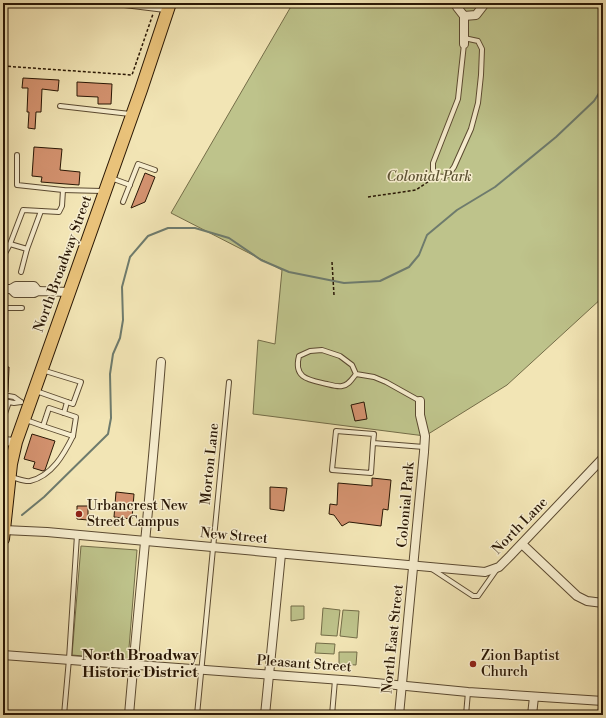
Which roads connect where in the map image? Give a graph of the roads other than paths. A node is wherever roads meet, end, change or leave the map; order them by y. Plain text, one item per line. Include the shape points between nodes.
1 (108, 3) edge
2 (458, 3) edge
3 (481, 3) edge
4 (169, 7) edge
5 (464, 16) junction
6 (464, 41) junction
7 (60, 106) dead end
8 (132, 114) junction
9 (17, 155) dead end
10 (155, 170) dead end
11 (110, 177) junction
12 (130, 185) junction
13 (63, 190) junction
14 (105, 191) junction
15 (123, 202) dead end
16 (41, 211) junction
17 (10, 244) junction
18 (27, 249) junction
19 (3, 257) edge
20 (21, 272) dead end
21 (3, 275) edge
22 (3, 278) edge
23 (7, 289) edge
24 (69, 292) junction
25 (3, 308) edge
26 (22, 308) dead end
27 (161, 362) dead end
28 (41, 370) junction
29 (356, 374) junction
30 (230, 382) dead end
31 (34, 390) junction
32 (3, 395) edge
33 (420, 401) joint
34 (67, 402) junction
35 (24, 404) junction
36 (64, 413) junction
37 (3, 419) edge
38 (24, 419) junction
39 (43, 426) junction
40 (73, 436) junction
41 (3, 441) edge
42 (16, 442) junction
43 (373, 443) junction
44 (424, 447) junction
45 (603, 458) edge
46 (10, 477) junction
47 (4, 535) edge
48 (77, 535) junction
49 (144, 541) junction
50 (522, 544) junction
51 (213, 547) junction
52 (281, 554) junction
53 (414, 565) junction
54 (428, 567) junction
55 (499, 567) junction
56 (603, 603) edge
57 (3, 655) edge
58 (69, 659) junction
59 (133, 664) junction
60 (202, 670) junction
61 (269, 675) junction
62 (335, 679) junction
63 (402, 685) junction
64 (468, 692) junction
65 (534, 697) junction
66 (602, 701) edge
67 (64, 715) edge
68 (129, 715) edge
69 (197, 715) edge
70 (265, 715) edge
71 (332, 715) edge
72 (399, 715) edge
73 (466, 715) edge
74 (532, 715) edge
75 (600, 715) edge

1 - 4 lane via 155,9
2 - 5 street via 457,7
3 - 5 street via 483,6 476,15
4 - 8 main road, North Broadway Street
5 - 6 street
6 - 6 lane via 458,99 433,163 433,170 437,176 444,177 454,167 471,129 478,103 482,49 478,41
7 - 8 lane
8 - 11 main road, North Broadway Street
9 - 13 lane via 17,185
10 - 12 lane via 138,164
11 - 12 lane
11 - 14 main road, North Broadway Street
12 - 15 lane
13 - 14 lane
13 - 16 lane via 59,212
14 - 24 main road, North Broadway Street
16 - 17 lane via 23,210
16 - 18 lane
17 - 18 lane
17 - 19 lane
18 - 20 lane
21 - 22 lane
23 - 24 street via 34,286 38,290
24 - 28 main road, North Broadway Street
25 - 26 lane
27 - 49 street
28 - 31 main road, North Broadway Street
28 - 34 lane via 81,382 73,404
29 - 29 lane via 352,365 340,356 322,350 310,351 299,356 297,364 299,372 306,380 341,387 350,383
29 - 33 lane via 386,382
30 - 51 lane, Morton Lane
31 - 34 lane
31 - 35 main road, North Broadway Street
32 - 35 lane via 14,397
33 - 44 street, Colonial Park
34 - 36 lane
35 - 37 lane via 9,402
35 - 38 main road, North Broadway Street
36 - 39 lane via 49,408
36 - 40 lane via 76,417
38 - 39 lane
38 - 42 main road, North Broadway Street
39 - 40 lane
40 - 46 lane via 65,452 49,472 29,481
41 - 42 street
42 - 46 main road, North Broadway Street
43 - 43 lane via 371,473 332,470 336,431 374,434
43 - 44 lane
44 - 53 street, Colonial Park
45 - 50 street, North Lane
46 - 47 main road, North Broadway Street
47 - 48 street, New Street via 47,532
48 - 49 street, New Street
48 - 58 lane
49 - 51 street, New Street
49 - 59 street
50 - 55 street, North Lane
50 - 56 street via 577,596 587,601
51 - 52 street, New Street
51 - 60 lane, Morton Lane
52 - 53 street, New Street
52 - 61 street
53 - 54 street, North Lane
53 - 63 street, North East Street
54 - 55 street, North Lane via 485,572
54 - 55 lane via 473,596 478,596
57 - 58 street, Pleasant Street
58 - 59 street, Pleasant Street
58 - 67 lane
59 - 60 street, Pleasant Street
59 - 68 street
60 - 61 street, Pleasant Street
60 - 69 lane, Morton Lane
61 - 62 street, Pleasant Street
61 - 70 street
62 - 63 street, Pleasant Street
62 - 71 lane
63 - 64 street, Pleasant Street
63 - 72 street, North East Street
64 - 65 street, Pleasant Street
64 - 73 lane
65 - 66 street, Pleasant Street
65 - 74 street
66 - 75 lane

